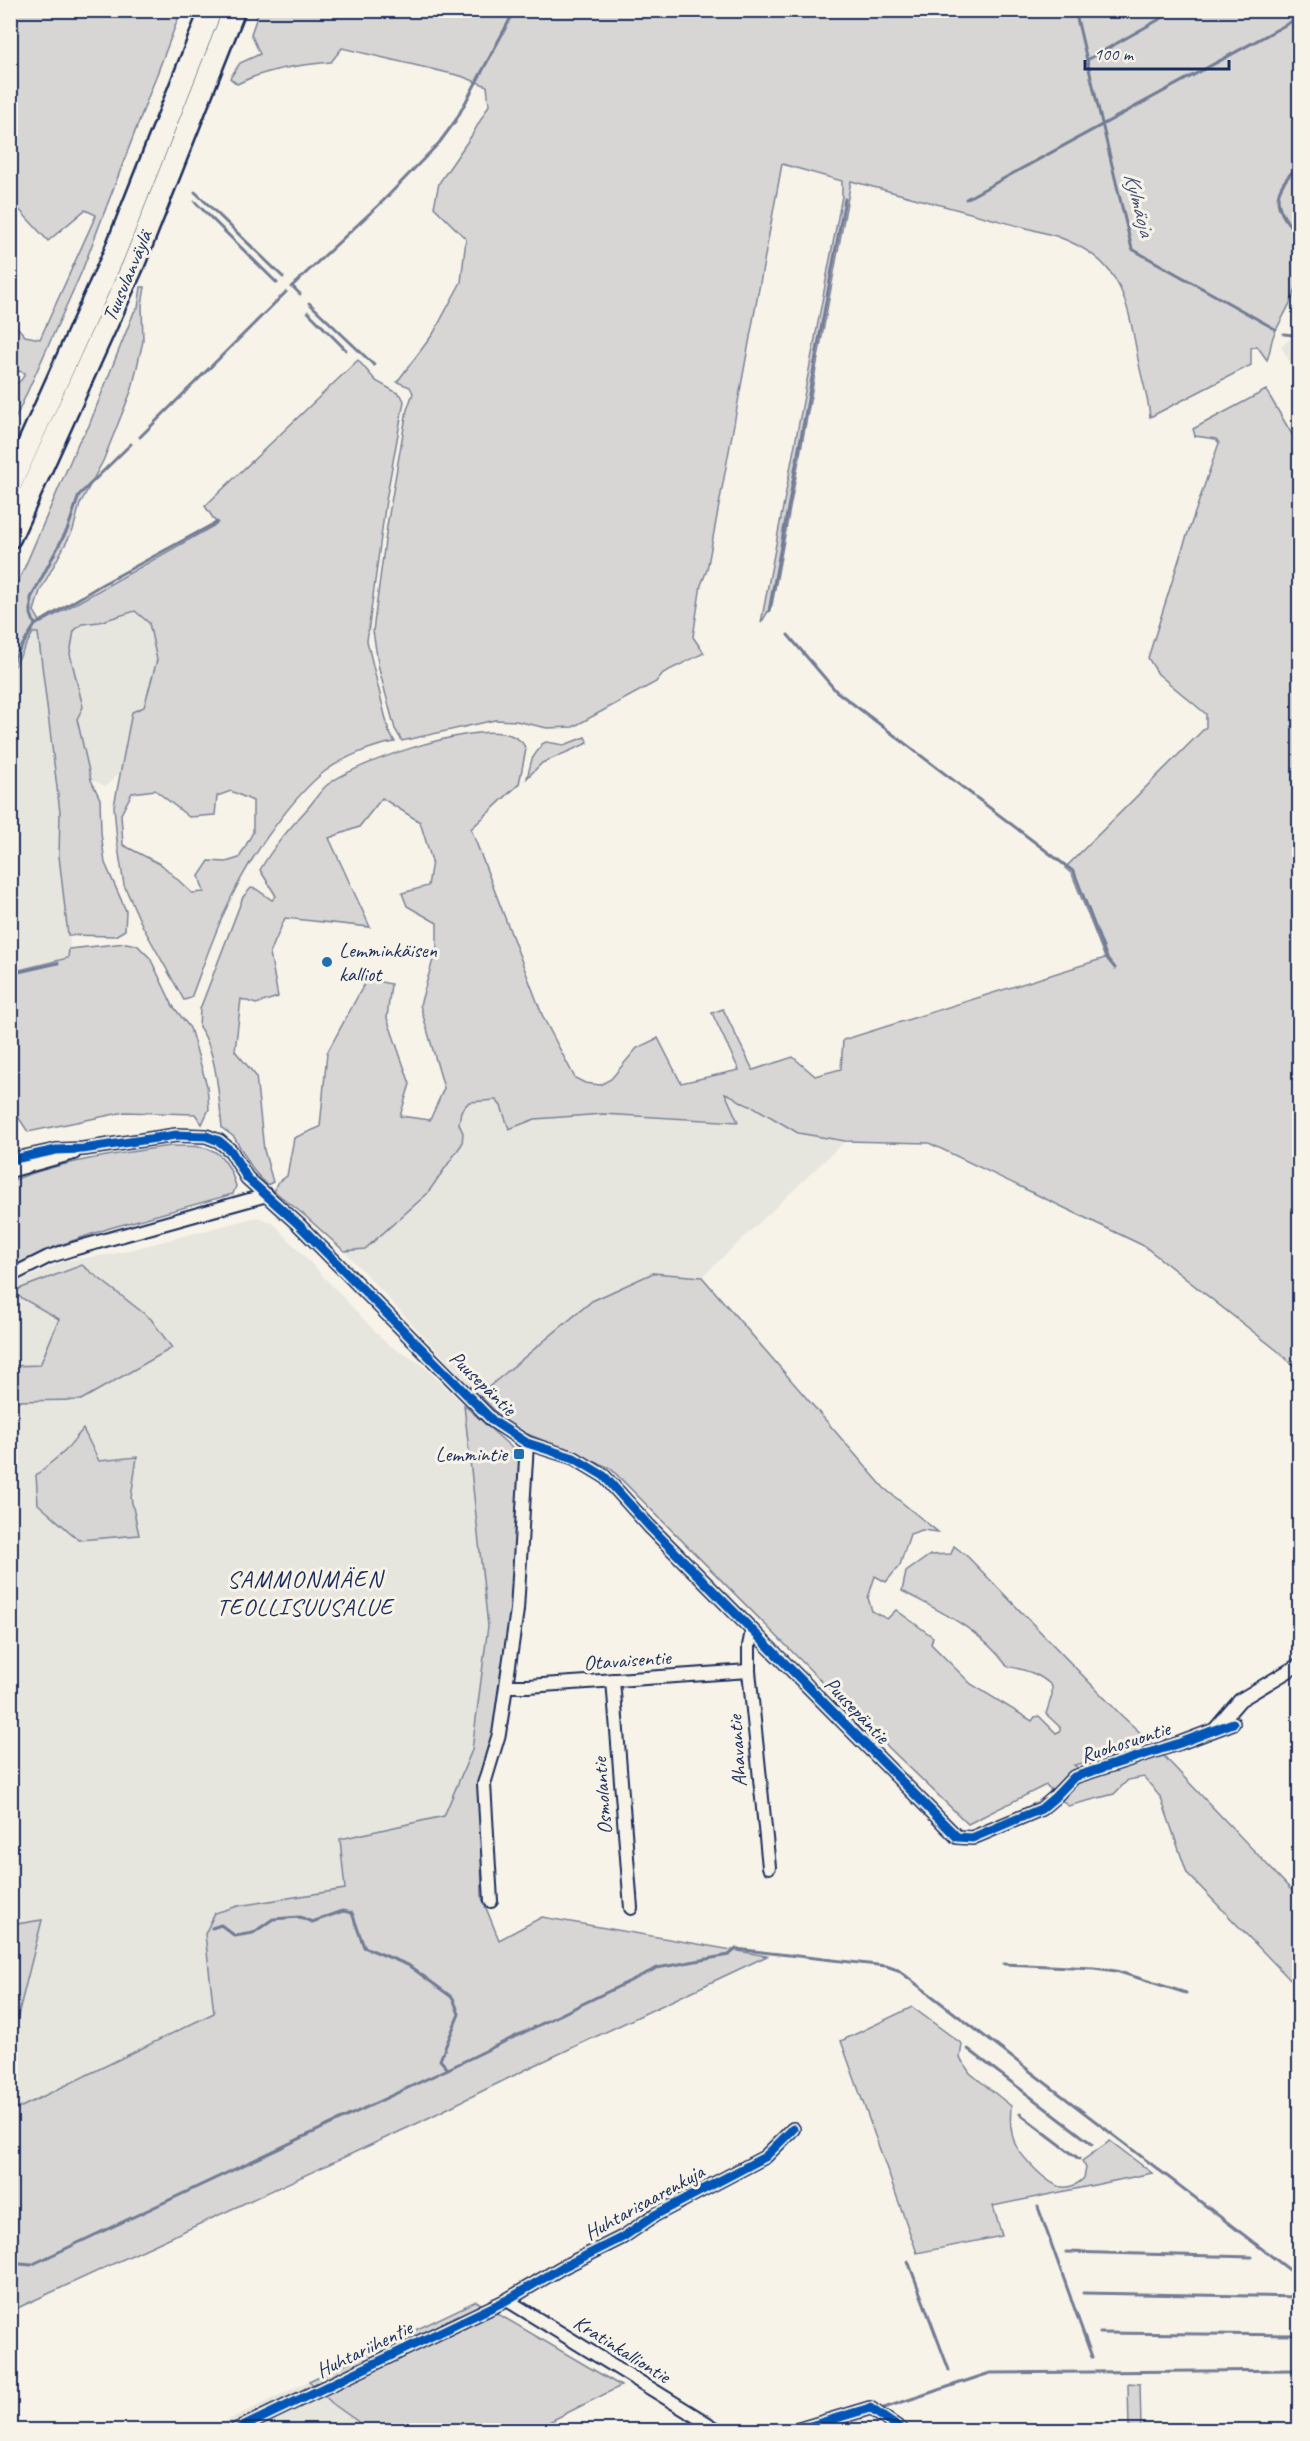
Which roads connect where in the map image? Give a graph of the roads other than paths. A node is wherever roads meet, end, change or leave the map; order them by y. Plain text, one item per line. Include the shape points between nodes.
1 (211, 10) edge
2 (234, 10) edge
3 (10, 486) edge
4 (10, 537) edge
5 (84, 1149) junction
6 (10, 1160) edge
7 (10, 1172) edge
8 (267, 1194) junction
9 (10, 1276) edge
10 (527, 1443) junction
11 (752, 1631) junction
12 (1299, 1664) edge
13 (749, 1671) junction
14 (613, 1680) junction
15 (508, 1686) junction
16 (1233, 1723) dead end
17 (1214, 1731) junction
18 (972, 1838) joint
19 (769, 1867) dead end
20 (490, 1901) dead end
21 (631, 1908) dead end
22 (793, 2129) dead end
23 (507, 2300) junction
24 (236, 2430) edge
25 (718, 2430) edge
26 (797, 2430) edge
27 (902, 2430) edge

1 - 3 highway, Tuusulanväylä via 114,255
2 - 4 highway, Tuusulanväylä via 133,265
5 - 6 street, Puusepäntie via 56,1150
5 - 7 street, Puusepäntie
5 - 8 street, Puusepäntie via 176,1135 212,1137 231,1151 248,1178
8 - 9 street via 48,1257
8 - 10 street, Puusepäntie via 493,1420
10 - 11 street, Puusepäntie via 574,1458 604,1476
10 - 15 street via 517,1610
11 - 13 street, Ahavantie
11 - 18 street, Puusepäntie via 957,1837
12 - 17 street via 1240,1700
13 - 14 street, Otavaisentie
13 - 19 street, Ahavantie
14 - 15 street, Otavaisentie
14 - 21 street, Osmolantie
15 - 20 street via 484,1784
16 - 17 street, Ruohosuontie
17 - 18 street, Ruohosuontie via 1074,1777 1041,1809
22 - 23 street, Huhtarisaarenkuja via 765,2157
23 - 24 street, Huhtariihentie
23 - 25 street, Kratinkalliontie
26 - 27 street via 870,2408

